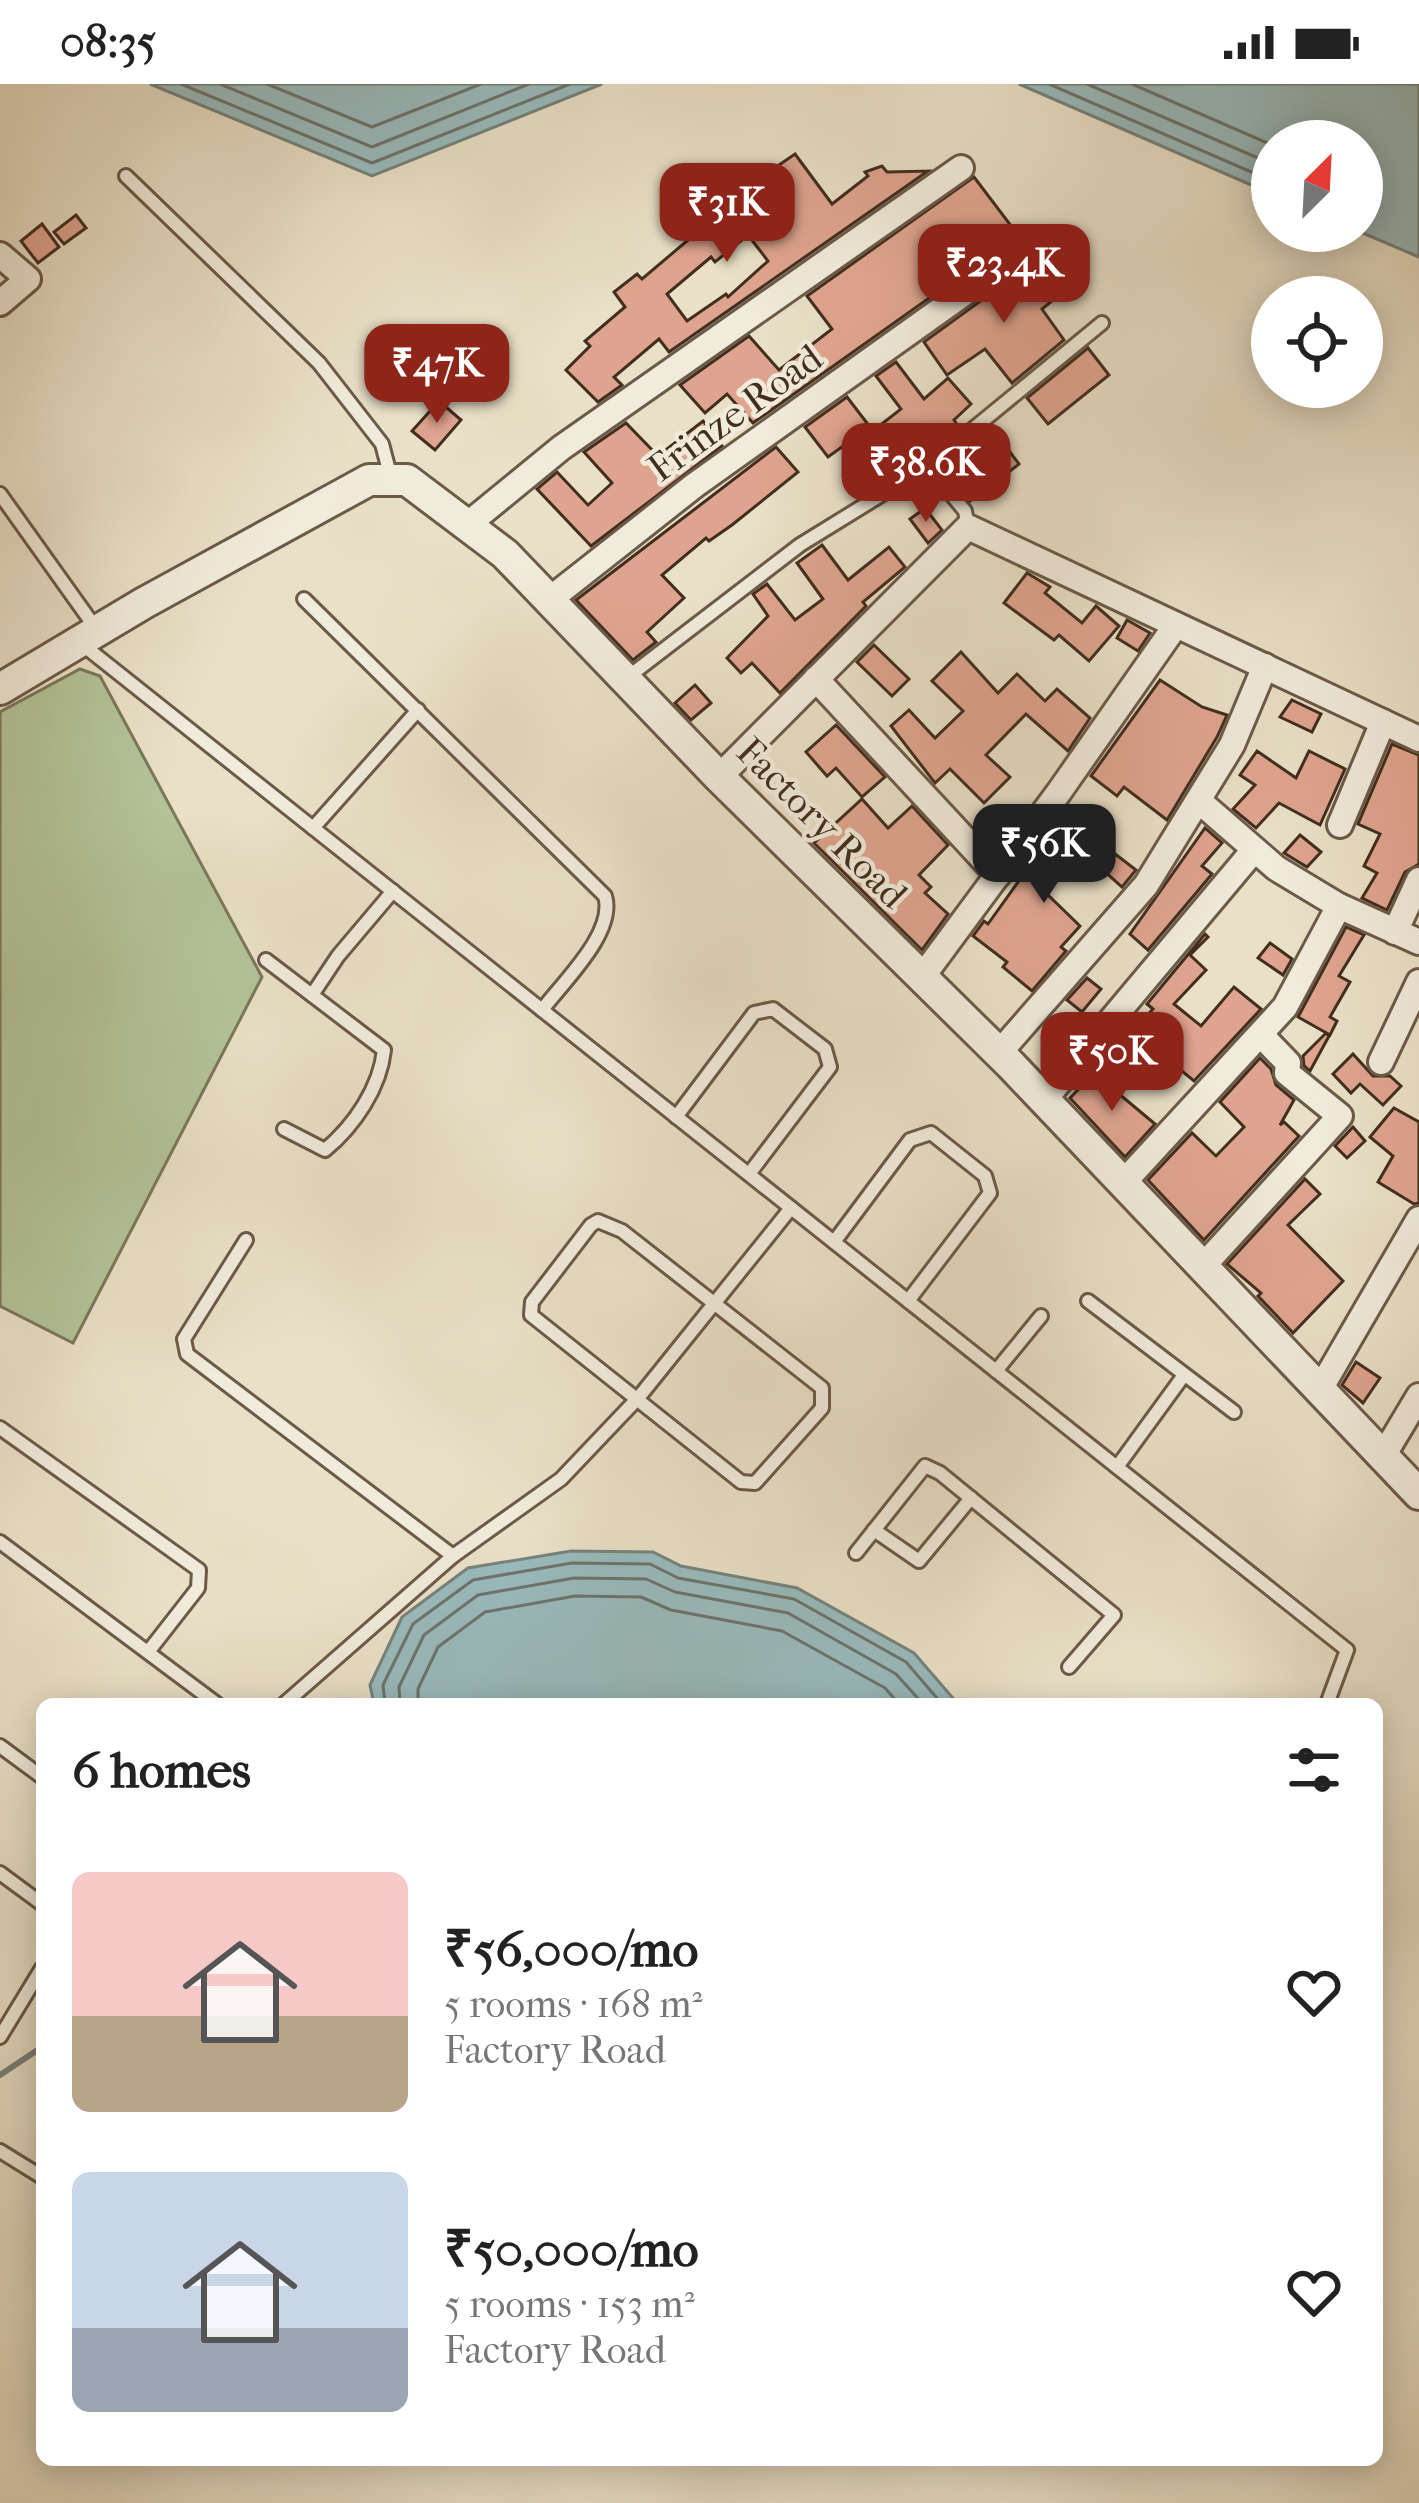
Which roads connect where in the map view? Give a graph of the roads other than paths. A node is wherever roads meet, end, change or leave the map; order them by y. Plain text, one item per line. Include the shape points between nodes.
1 (961, 169) dead end
2 (126, 176) dead end
3 (1026, 249) dead end
4 (0, 255) edge
5 (0, 303) edge
6 (1102, 323) dead end
7 (928, 466) junction
8 (399, 480) junction
9 (0, 494) edge
10 (466, 525) junction
11 (968, 526) junction
12 (304, 599) dead end
13 (548, 600) junction
14 (1176, 625) junction
15 (88, 636) junction
16 (1265, 666) junction
17 (816, 679) junction
18 (625, 680) junction
19 (0, 689) edge
20 (418, 710) junction
21 (1383, 722) junction
22 (1419, 739) edge
23 (719, 777) junction
24 (1199, 801) junction
25 (1340, 825) dead end
26 (314, 828) junction
27 (1255, 850) junction
28 (998, 874) junction
29 (1419, 880) edge
30 (393, 891) junction
31 (1339, 906) junction
32 (1395, 932) junction
33 (1419, 942) edge
34 (266, 960) dead end
35 (922, 977) junction
36 (1419, 982) edge
37 (312, 995) junction
38 (542, 1010) junction
39 (1262, 1036) junction
40 (999, 1053) junction
41 (1382, 1062) dead end
42 (1044, 1100) junction
43 (676, 1117) junction
44 (284, 1129) dead end
45 (749, 1174) junction
46 (1123, 1184) junction
47 (791, 1208) junction
48 (1419, 1219) edge
49 (246, 1240) dead end
50 (834, 1242) junction
51 (1204, 1265) junction
52 (1088, 1300) dead end
53 (908, 1301) junction
54 (714, 1304) junction
55 (1041, 1316) dead end
56 (996, 1371) junction
57 (1184, 1375) junction
58 (1319, 1390) junction
59 (1419, 1396) edge
60 (639, 1397) junction
61 (1234, 1412) dead end
62 (0, 1428) edge
63 (1383, 1456) junction
64 (1117, 1467) junction
65 (1419, 1494) edge
66 (971, 1498) junction
67 (874, 1530) junction
68 (0, 1542) edge
69 (856, 1553) dead end
70 (454, 1556) junction
71 (148, 1652) junction
72 (1069, 1667) dead end
73 (209, 1698) edge
74 (291, 1698) edge
75 (1329, 1698) edge
76 (0, 1746) edge
77 (36, 1773) edge
78 (0, 1873) edge
79 (36, 1900) edge
80 (36, 1978) edge
81 (0, 2037) edge
82 (0, 2151) edge
83 (36, 2173) edge

1 - 10 street via 561,448
2 - 8 lane via 319,363 382,444
3 - 13 street, Frinze Road via 694,485
4 - 5 street via 28,279
6 - 7 lane
7 - 11 lane
7 - 18 lane via 800,545
8 - 10 street, Factory Road
8 - 15 street via 369,481
9 - 15 lane
10 - 13 street, Factory Road
11 - 14 street
11 - 17 street
12 - 20 lane
13 - 18 street, Factory Road
14 - 16 street
14 - 28 street
15 - 19 street
15 - 26 lane
16 - 21 street
16 - 24 street
17 - 23 street
17 - 28 street
18 - 23 street, Factory Road
20 - 26 lane
20 - 38 lane via 605,896 605,927
21 - 22 street
21 - 25 street
23 - 35 street, Factory Road
24 - 27 street
24 - 40 street via 1146,886
26 - 30 lane
27 - 31 street
27 - 42 street
28 - 35 street
29 - 32 street
30 - 37 lane
30 - 38 lane
31 - 32 street
31 - 39 street
32 - 33 street
34 - 37 lane
35 - 40 street, Factory Road
36 - 41 street
37 - 44 lane via 384,1050 382,1071 347,1132 325,1150
38 - 43 lane
39 - 46 street
39 - 51 street via 1288,1063 1287,1073 1340,1116
40 - 42 street, Factory Road
42 - 46 street, Factory Road
43 - 45 lane
43 - 45 lane via 754,1013 773,1009 825,1049 830,1067
45 - 47 lane
46 - 51 street, Factory Road
47 - 50 lane
47 - 54 lane
48 - 58 street
49 - 70 lane via 184,1339 187,1354
50 - 53 lane
50 - 53 lane via 910,1140 931,1133 985,1176 990,1193
51 - 58 street, Factory Road
52 - 57 lane
53 - 56 lane
54 - 60 lane
54 - 60 lane via 622,1231 591,1225 532,1302 531,1315
54 - 60 lane via 822,1388 822,1408 755,1484 741,1482
55 - 56 lane
56 - 64 lane
57 - 61 lane
57 - 64 lane
58 - 63 street, Factory Road
59 - 63 street
60 - 70 lane via 561,1479
62 - 71 lane via 199,1570 198,1588
63 - 65 street, Factory Road
64 - 75 lane via 1347,1650
66 - 67 lane via 919,1561
66 - 67 lane via 925,1466
66 - 72 lane via 1114,1615
67 - 69 lane
68 - 71 lane
70 - 74 lane
71 - 73 lane
76 - 77 lane
78 - 79 lane
80 - 81 lane
82 - 83 lane

